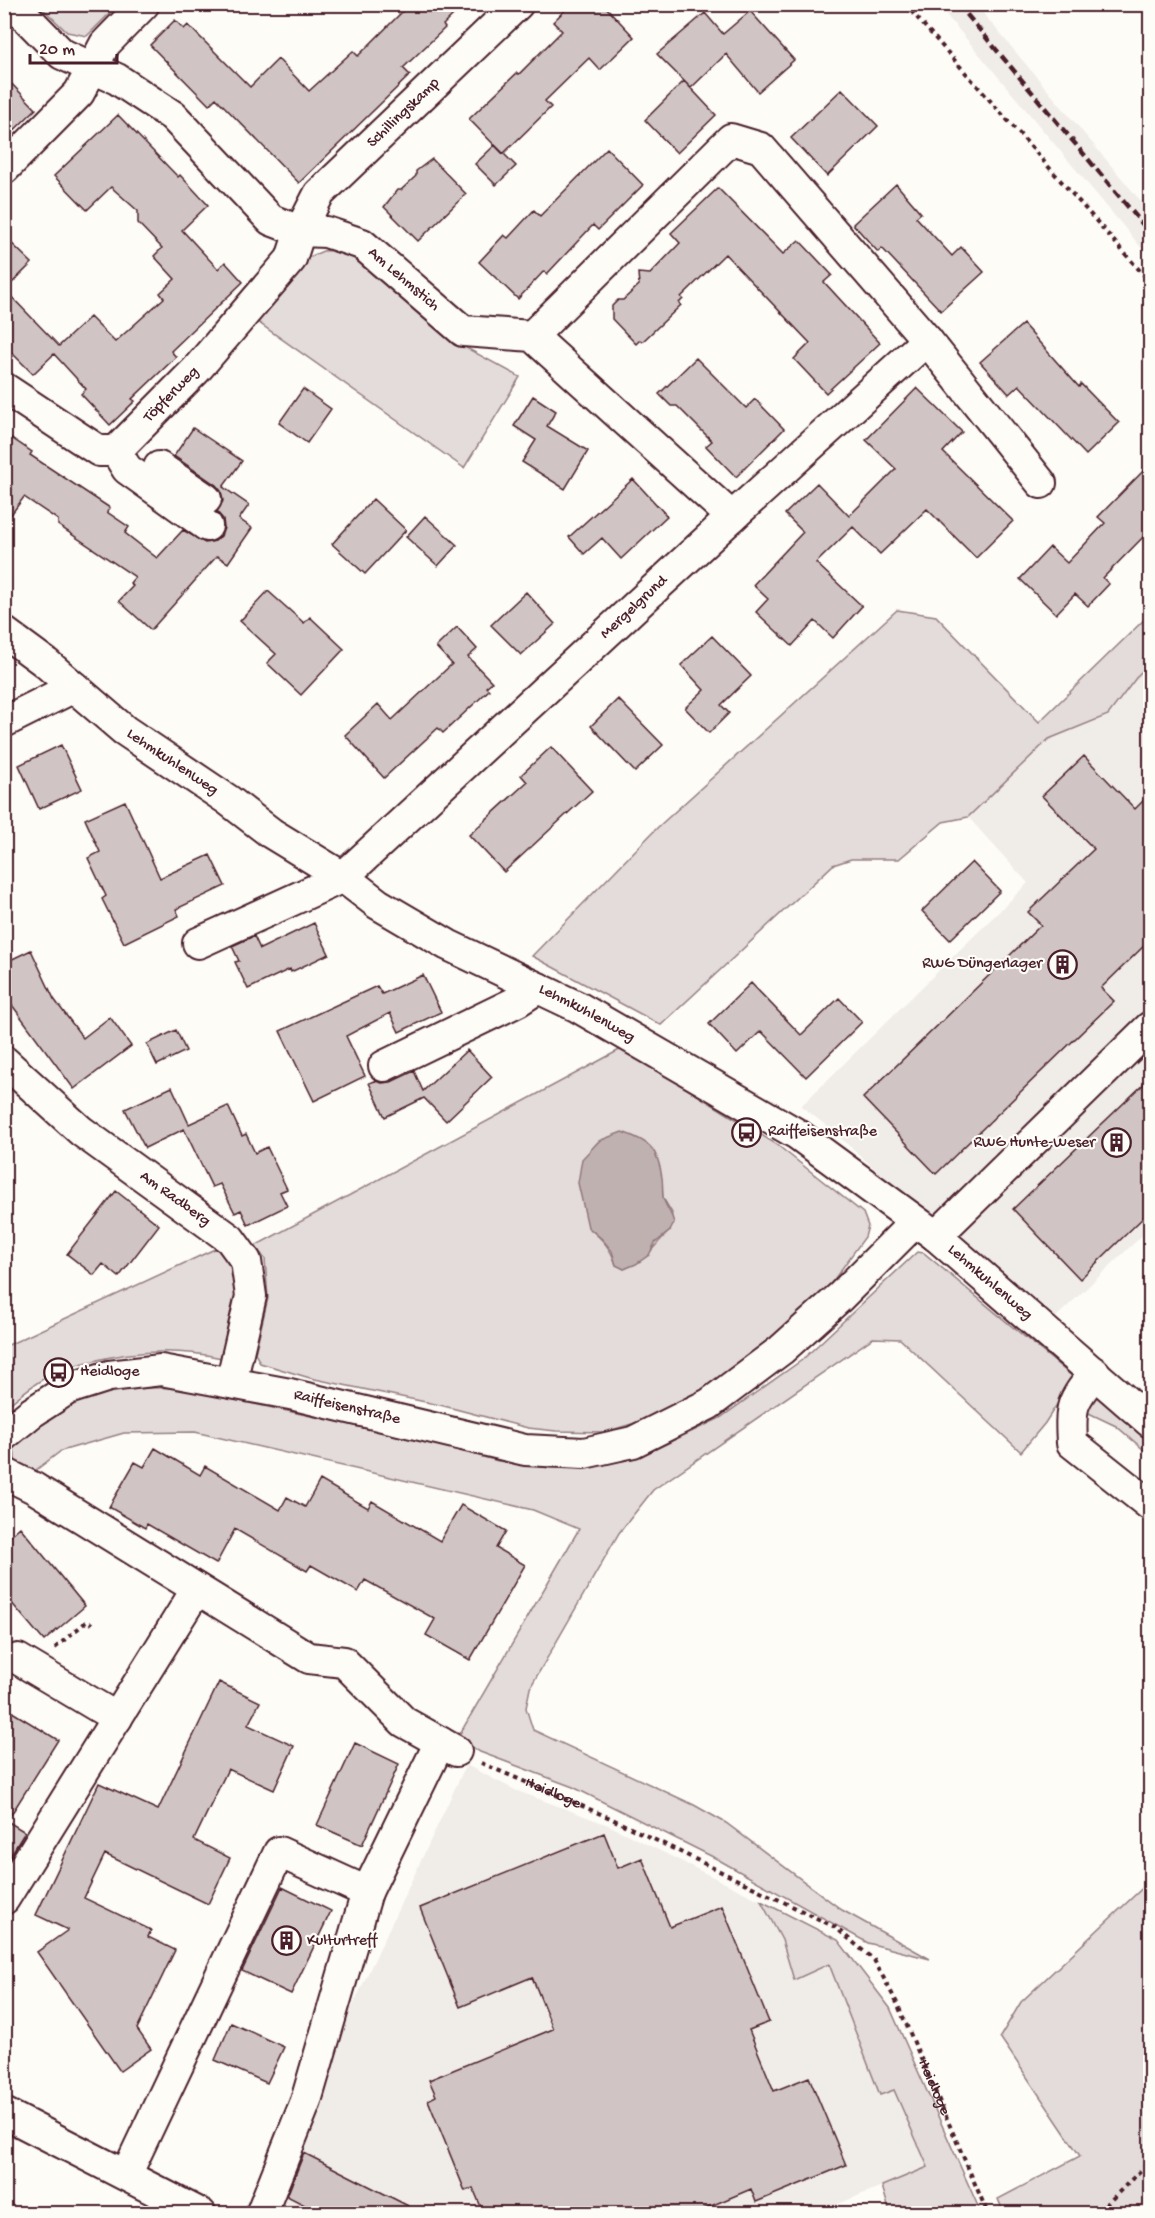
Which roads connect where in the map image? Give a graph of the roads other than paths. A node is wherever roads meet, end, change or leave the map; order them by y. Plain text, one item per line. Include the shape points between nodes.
1 (13, 4) edge
2 (144, 4) edge
3 (518, 4) edge
4 (91, 68) junction
5 (4, 170) edge
6 (300, 231) junction
7 (532, 336) junction
8 (927, 340) junction
9 (4, 388) edge
10 (120, 447) junction
11 (1041, 483) dead end
12 (206, 512) dead end
13 (732, 517) junction
14 (4, 632) edge
15 (74, 687) junction
16 (4, 722) edge
17 (343, 878) junction
18 (198, 943) dead end
19 (538, 988) junction
20 (1150, 1027) edge
21 (4, 1061) edge
22 (384, 1066) dead end
23 (925, 1229) junction
24 (1095, 1373) junction
25 (231, 1383) junction
26 (1146, 1409) edge
27 (4, 1435) edge
28 (4, 1473) edge
29 (1150, 1505) edge
30 (197, 1589) junction
31 (18, 1659) dead end
32 (117, 1718) junction
33 (367, 1892) junction
34 (4, 1899) edge
35 (4, 2113) edge
36 (126, 2175) junction
37 (201, 2214) edge
38 (261, 2214) edge

1 - 4 street, Am Lehmstich via 62,54
2 - 4 street via 105,44
3 - 6 street, Schillingskamp via 319,194
4 - 5 street via 79,93
4 - 6 street, Am Lehmstich via 117,78 173,116 271,220
6 - 7 street, Am Lehmstich via 326,232 362,244 463,331
6 - 10 street, Töpferweg via 291,259 195,370
7 - 8 street via 731,139 761,148
7 - 13 street
8 - 11 street
8 - 13 street, Mergelgrund
9 - 10 street via 99,451
10 - 12 street
13 - 17 street, Mergelgrund
14 - 15 street, Lehmkuhlenweg
15 - 16 street
15 - 17 street, Lehmkuhlenweg via 124,730
17 - 18 street, Mergelgrund
17 - 19 street, Lehmkuhlenweg via 378,904 448,945
19 - 22 street
19 - 23 street, Lehmkuhlenweg via 774,1119
20 - 23 street, Raiffeisenstraße
21 - 25 street, Am Radberg via 81,1131 230,1239 246,1261 251,1296
23 - 24 street, Lehmkuhlenweg
23 - 25 street, Raiffeisenstraße via 781,1350 709,1404 633,1442 584,1453 525,1450
24 - 26 street, Lehmkuhlenweg
24 - 29 street via 1077,1395 1071,1415 1072,1443
25 - 27 street, Raiffeisenstraße via 161,1370 109,1376 68,1389
28 - 30 street
30 - 32 street
30 - 33 street via 309,1658 345,1662 404,1722 448,1747
31 - 32 street
32 - 34 street
33 - 36 street via 279,1852
33 - 38 street via 306,2101
35 - 36 street
36 - 37 street

